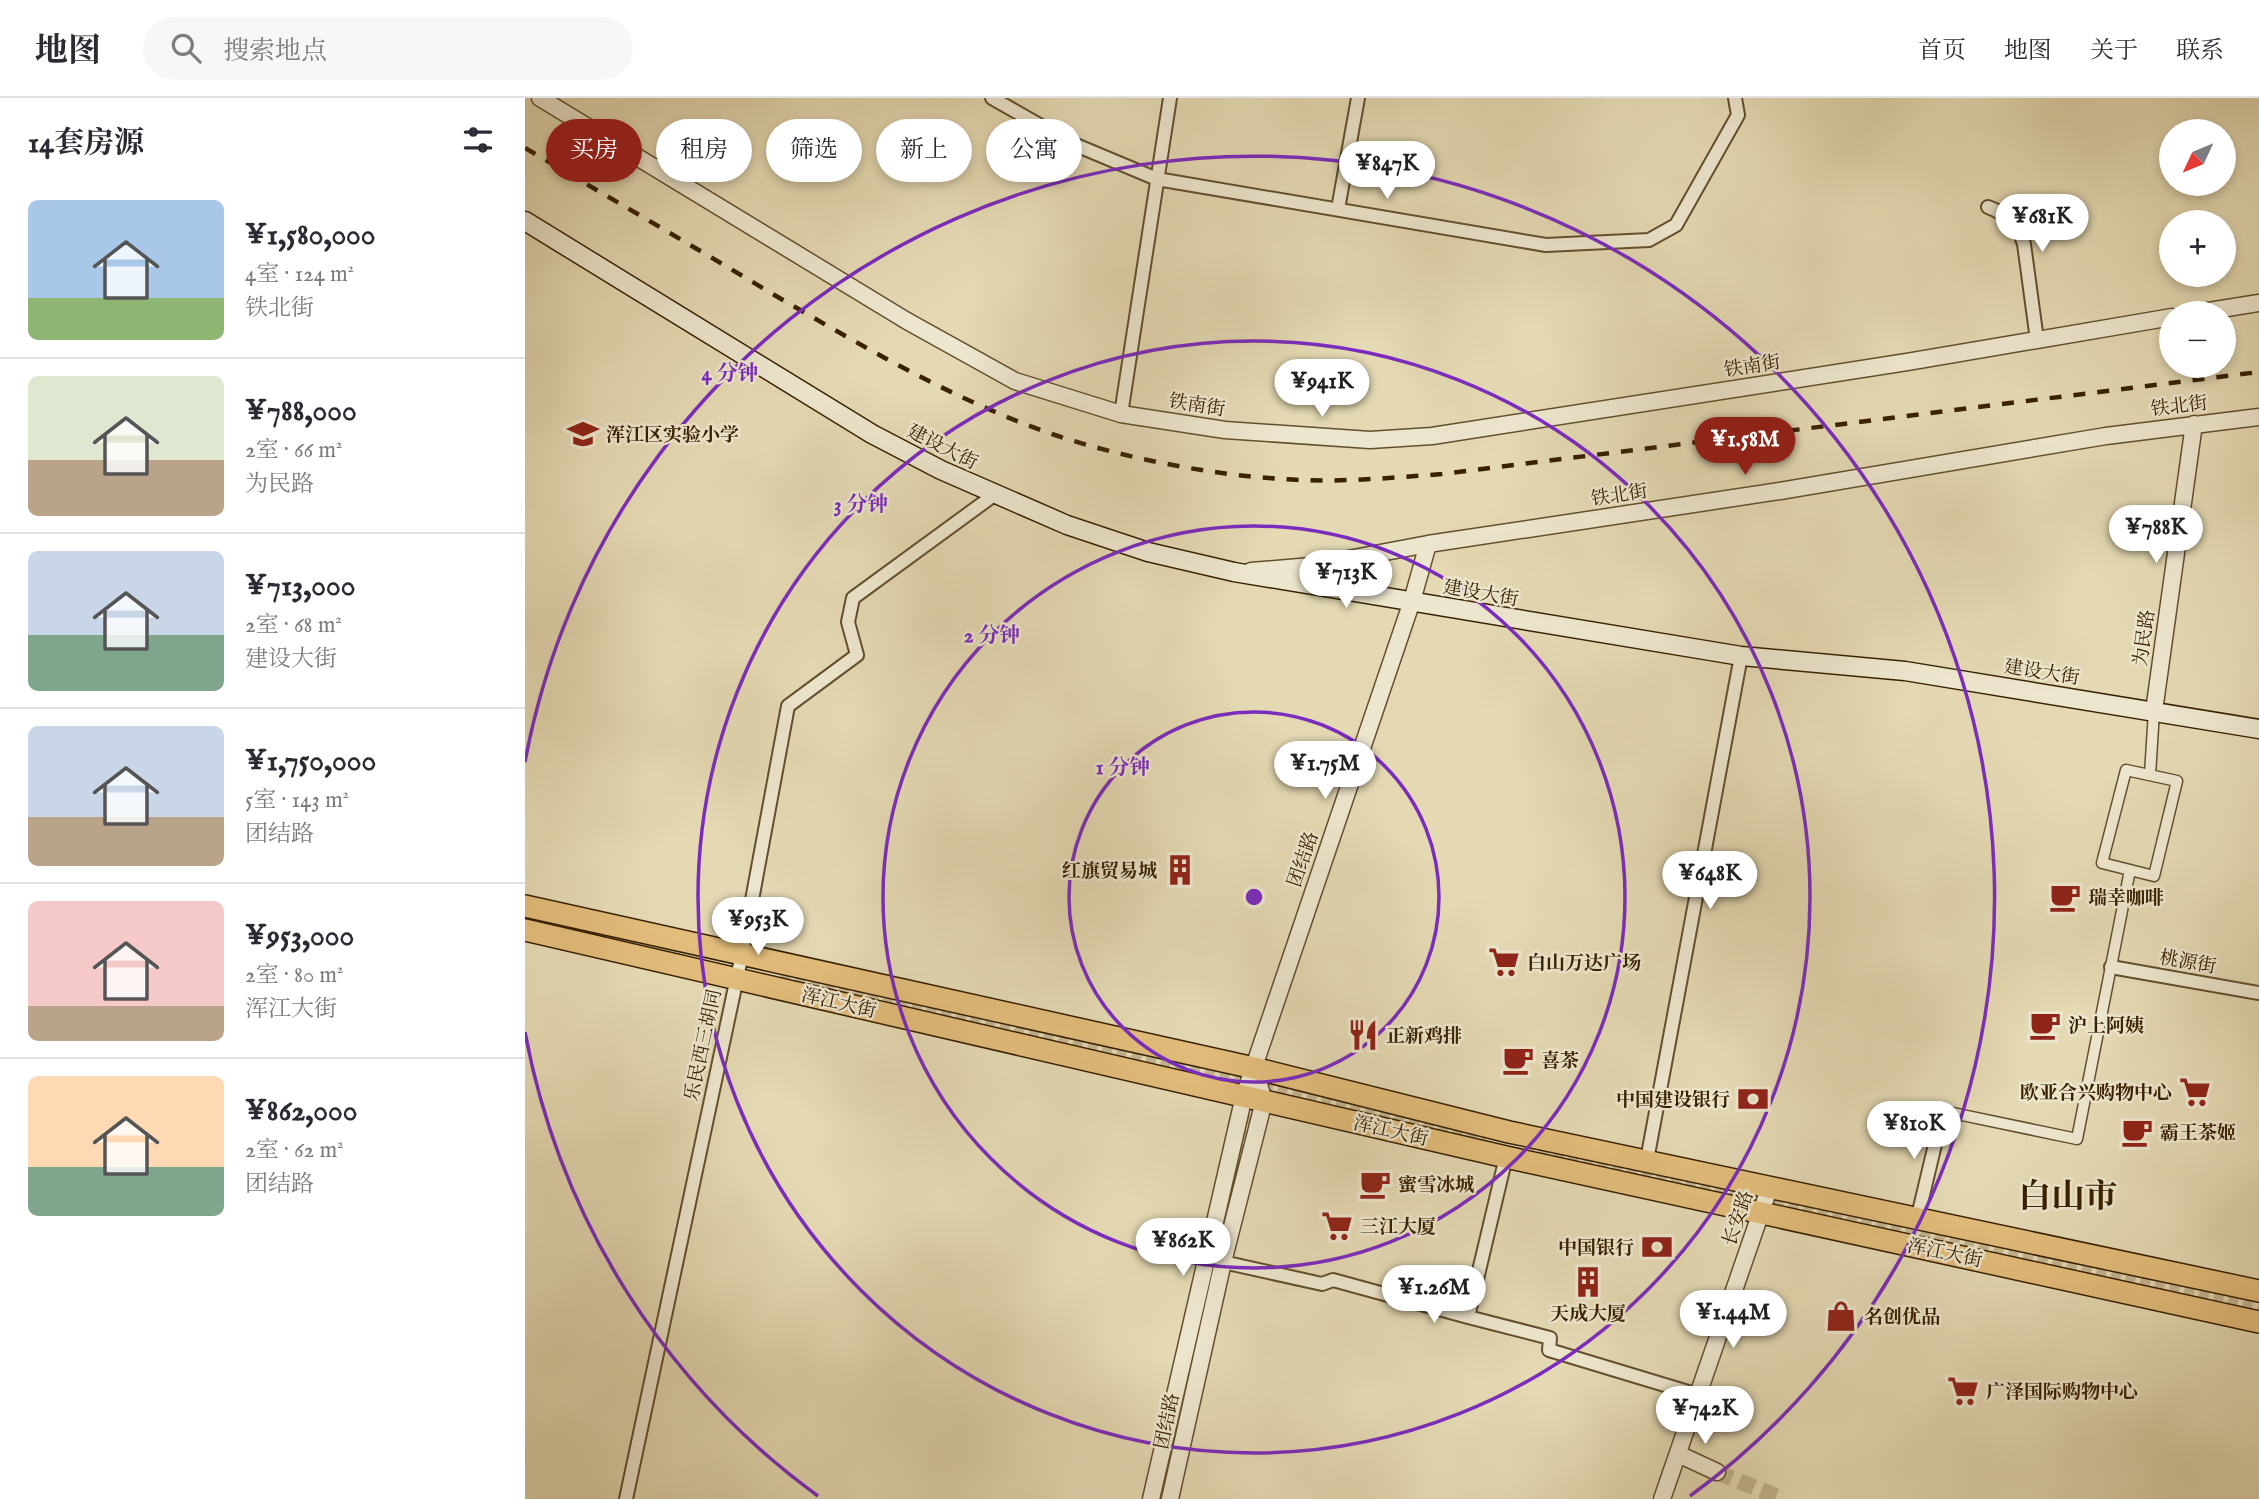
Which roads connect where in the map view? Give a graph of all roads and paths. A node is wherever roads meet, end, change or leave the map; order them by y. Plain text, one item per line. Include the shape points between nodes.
1 (540, 98) edge
2 (992, 98) edge
3 (1170, 98) edge
4 (1358, 98) edge
5 (1735, 98) edge
6 (1157, 179) junction
7 (1988, 207) dead end
8 (1338, 209) junction
9 (525, 221) edge
10 (2259, 303) edge
11 (2236, 307) edge
12 (2159, 319) edge
13 (2037, 340) junction
14 (1121, 414) junction
15 (2259, 417) edge
16 (2194, 424) junction
17 (994, 495) junction
18 (1427, 544) junction
19 (1234, 572) junction
20 (1412, 601) junction
21 (1741, 656) junction
22 (2154, 711) junction
23 (2259, 729) edge
24 (2150, 775) junction
25 (2130, 870) junction
26 (525, 906) edge
27 (525, 930) edge
28 (742, 954) junction
29 (2111, 967) junction
30 (736, 978) junction
31 (2259, 993) edge
32 (1254, 1068) junction
33 (1254, 1098) junction
34 (1943, 1111) joint
35 (1506, 1157) junction
36 (1647, 1160) junction
37 (1769, 1189) junction
38 (1761, 1212) junction
39 (1917, 1220) junction
40 (1223, 1262) junction
41 (2259, 1291) edge
42 (1468, 1317) junction
43 (2259, 1322) edge
44 (1697, 1395) junction
45 (1678, 1454) junction
46 (1717, 1472) tunnel mouth
47 (626, 1499) edge
48 (1151, 1499) edge
49 (1170, 1499) edge
50 (1662, 1499) edge

1 - 14 street, 铁南街 via 907,321 1003,374
2 - 6 street via 1071,143
3 - 6 street
4 - 8 street
5 - 8 street via 1738,115 1676,225 1649,240 1546,245
6 - 8 street
6 - 14 street
7 - 13 street via 2019,231 2024,244
9 - 17 main road, 建设大街 via 872,433
10 - 11 street
12 - 13 street, 铁南街
13 - 14 street, 铁南街 via 1432,436 1370,440 1293,436
15 - 16 street, 铁北街
16 - 18 street, 铁北街
16 - 22 street, 为民路
17 - 19 main road, 建设大街 via 1148,552
17 - 28 street, 乐民西三胡同 via 853,598 848,622 857,655 788,706
18 - 19 street, 铁北街 via 1311,566
18 - 20 street, 团结路
19 - 20 main road, 建设大街
20 - 21 main road, 建设大街
20 - 32 street, 团结路
21 - 22 main road, 建设大街 via 1905,671
21 - 36 street
22 - 23 main road, 建设大街
22 - 24 street, 为民路
24 - 25 street via 2126,771 2102,863
24 - 25 street via 2177,781 2154,876
25 - 29 street
26 - 28 main road, 浑江大街
27 - 30 main road, 浑江大街
28 - 30 street, 乐民西三胡同
28 - 32 main road, 浑江大街
29 - 31 street, 桃源街
29 - 34 street via 2077,1139
30 - 33 main road, 浑江大街
30 - 47 street, 乐民西三胡同
32 - 33 street, 团结路
32 - 36 main road, 浑江大街 via 1509,1132
33 - 35 main road, 浑江大街
33 - 40 street, 团结路
33 - 48 street, 团结路
34 - 39 street
35 - 38 main road, 浑江大街
35 - 42 street
36 - 37 main road, 浑江大街
37 - 38 street, 长安路
37 - 39 main road, 浑江大街
38 - 43 main road, 浑江大街
38 - 44 street, 长安路
39 - 41 main road, 浑江大街
40 - 42 street via 1322,1284 1333,1280
40 - 49 street, 团结路
42 - 44 street via 1550,1338 1549,1350
44 - 45 street, 长安路
45 - 46 street
45 - 50 street, 长安路

